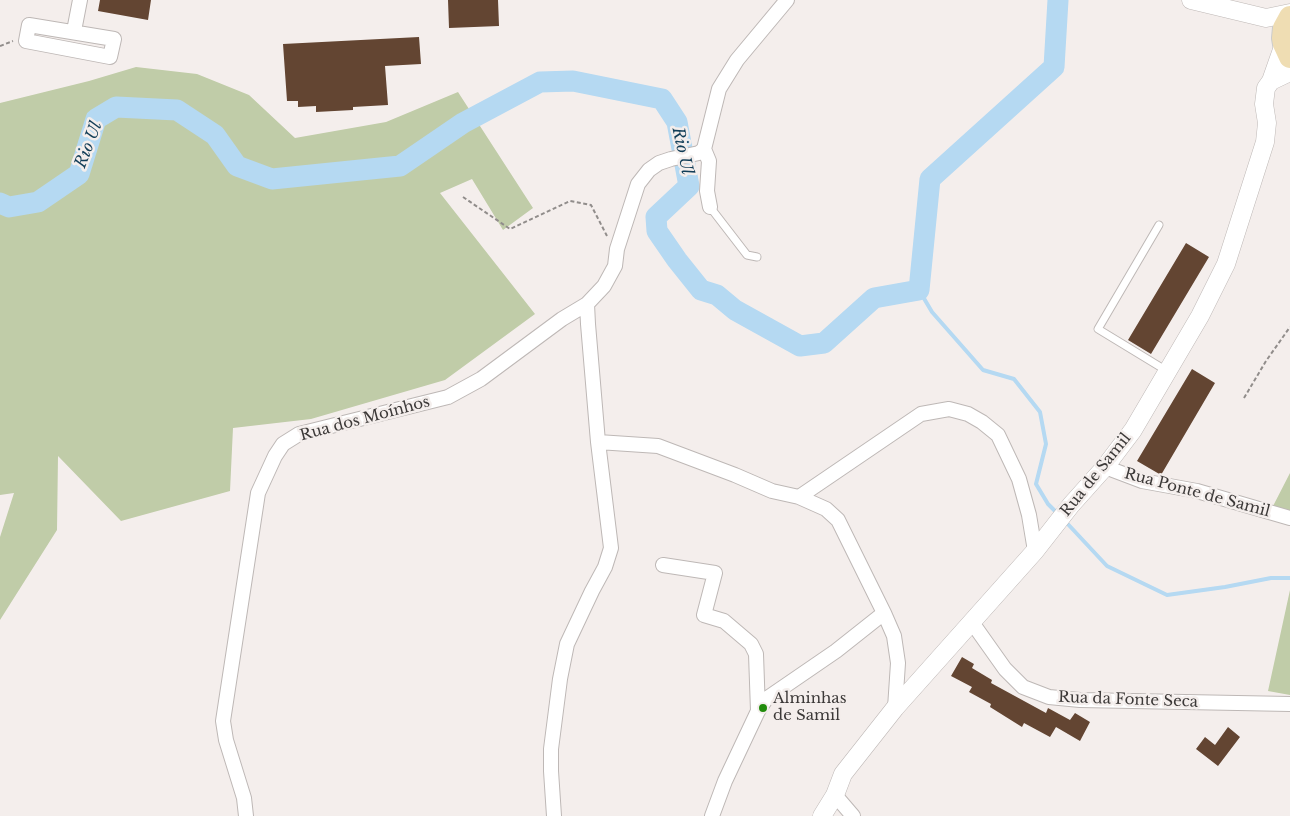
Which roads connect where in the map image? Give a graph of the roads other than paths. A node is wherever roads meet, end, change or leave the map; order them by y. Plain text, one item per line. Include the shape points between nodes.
1 (80, 0) edge
2 (787, 0) edge
3 (1191, 0) edge
4 (1290, 13) edge
5 (1290, 17) edge
6 (1266, 18) junction
7 (74, 31) junction
8 (1286, 46) edge
9 (1290, 72) edge
10 (1271, 81) junction
11 (687, 155) junction
12 (710, 207) joint
13 (1159, 225) dead end
14 (757, 257) dead end
15 (588, 304) junction
16 (1167, 371) junction
17 (598, 442) junction
18 (1105, 467) junction
19 (799, 497) junction
20 (1290, 518) edge
21 (1035, 551) junction
22 (663, 564) dead end
23 (884, 613) junction
24 (972, 620) junction
25 (1290, 704) edge
26 (895, 708) junction
27 (758, 710) junction
28 (835, 795) junction
29 (246, 816) edge
30 (554, 816) edge
31 (712, 816) edge
32 (822, 816) edge
33 (852, 816) edge

1 - 7 street
2 - 11 street via 737,60 718,89
3 - 6 street
4 - 6 street
5 - 8 main road via 1284,28
6 - 8 street via 1276,26
7 - 7 street via 29,25 26,41 110,57 114,39
8 - 10 street, Rua de Samil
9 - 10 street
10 - 16 street, Rua de Samil via 1266,88 1264,104 1265,142 1226,264
11 - 12 street via 709,161 707,191
11 - 15 street, Rua dos Moínhos via 659,163 638,184 617,249 615,266 604,286
12 - 14 lane via 747,255
13 - 16 lane via 1098,329
15 - 17 street
15 - 29 street, Rua dos Moínhos via 562,319 481,379 448,397 299,434 283,444 274,456 258,493 223,721
16 - 18 street, Rua de Samil via 1133,430
17 - 19 street via 658,446 772,491
17 - 30 street via 611,548 567,644 551,749
18 - 20 street, Rua Ponte de Samil via 1142,481 1196,491
18 - 21 street, Rua de Samil
19 - 21 street via 921,414 949,409 968,414 998,435 1019,479
19 - 23 street via 826,509 838,520
21 - 24 street, Rua de Samil
22 - 27 street via 715,574 704,615 724,620 751,644 756,654
23 - 26 street via 894,636 898,663
23 - 27 street via 766,699
24 - 25 street, Rua da Fonte Seca via 1005,670 1023,687 1048,697
24 - 26 street, Rua de Samil
26 - 28 street, Rua de Samil via 843,774
27 - 31 street
28 - 32 street, Rua de Samil
28 - 33 street

